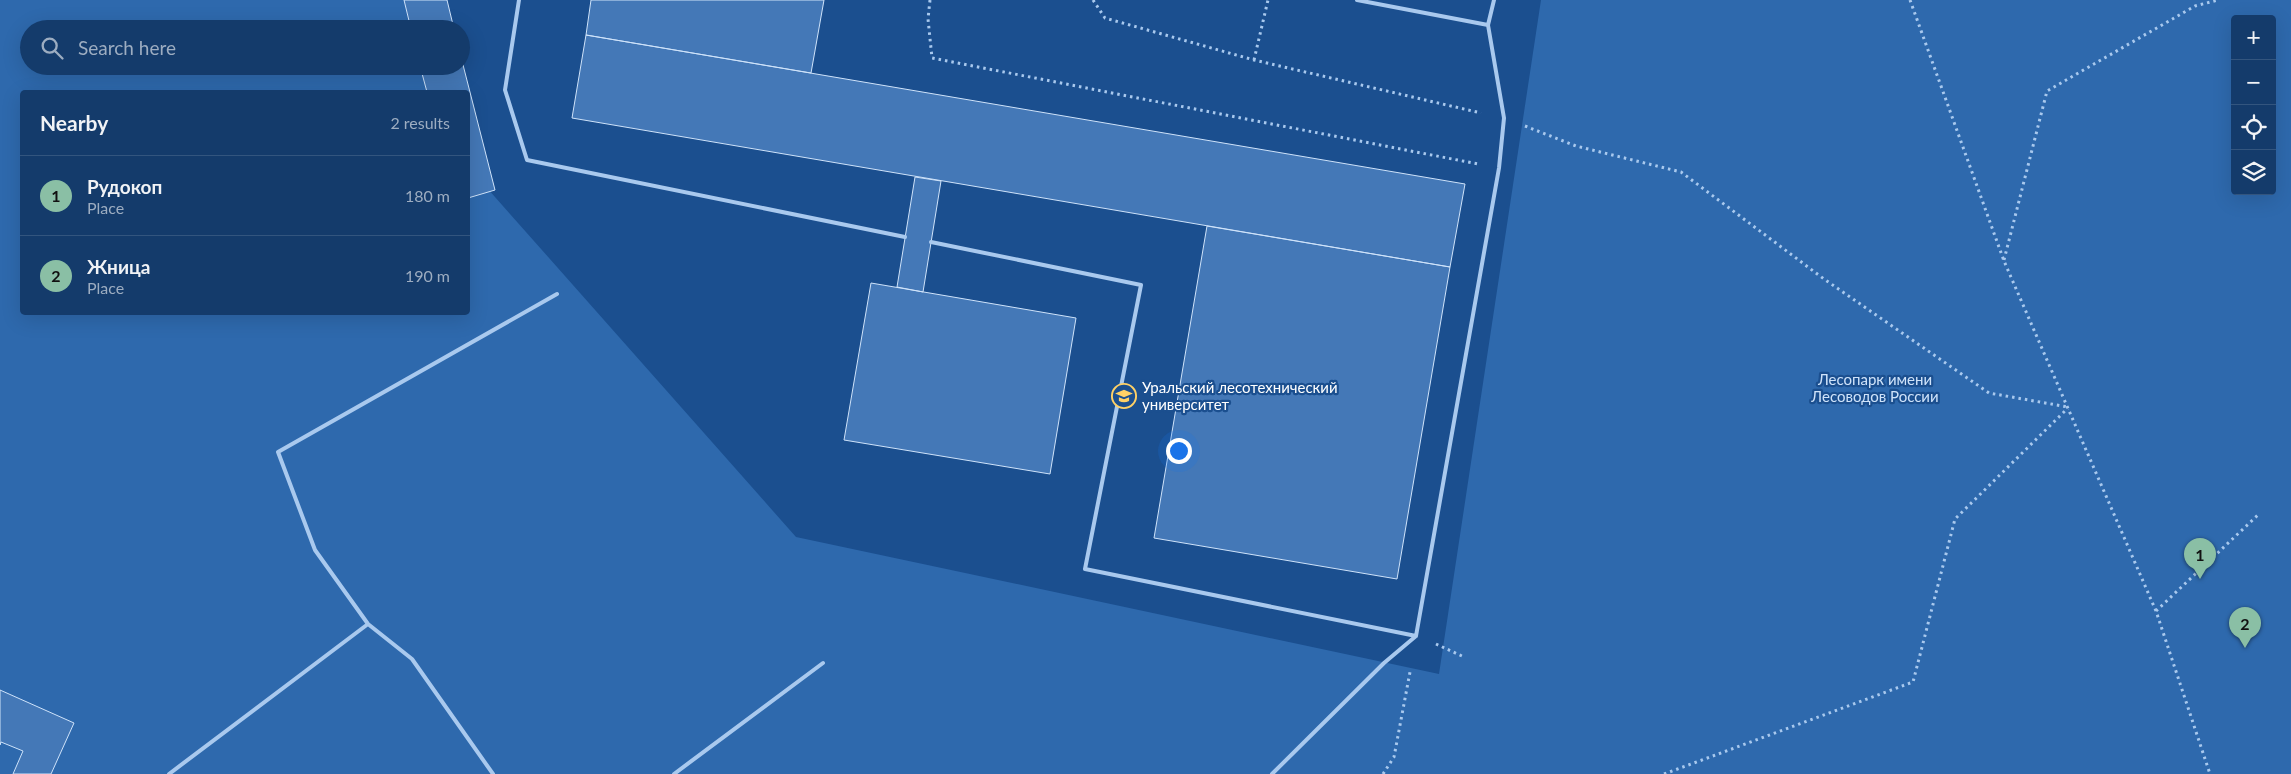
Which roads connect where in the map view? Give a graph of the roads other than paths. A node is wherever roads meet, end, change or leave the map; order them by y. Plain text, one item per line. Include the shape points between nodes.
1 (519, 0) edge
2 (1357, 0) edge
3 (1494, 0) edge
4 (1488, 25) junction
5 (905, 237) dead end
6 (931, 242) dead end
7 (556, 294) dead end
8 (368, 624) junction
9 (1416, 636) junction
10 (823, 663) dead end
11 (168, 774) edge
12 (493, 774) edge
13 (674, 774) edge
14 (1272, 774) edge

1 - 5 lane via 505,90 527,160
2 - 4 lane
3 - 4 lane
4 - 9 lane via 1504,118
6 - 9 lane via 1141,285 1085,569
7 - 8 lane via 278,452 316,550
8 - 11 lane
8 - 12 lane via 412,659
9 - 14 lane via 1384,663
10 - 13 lane

